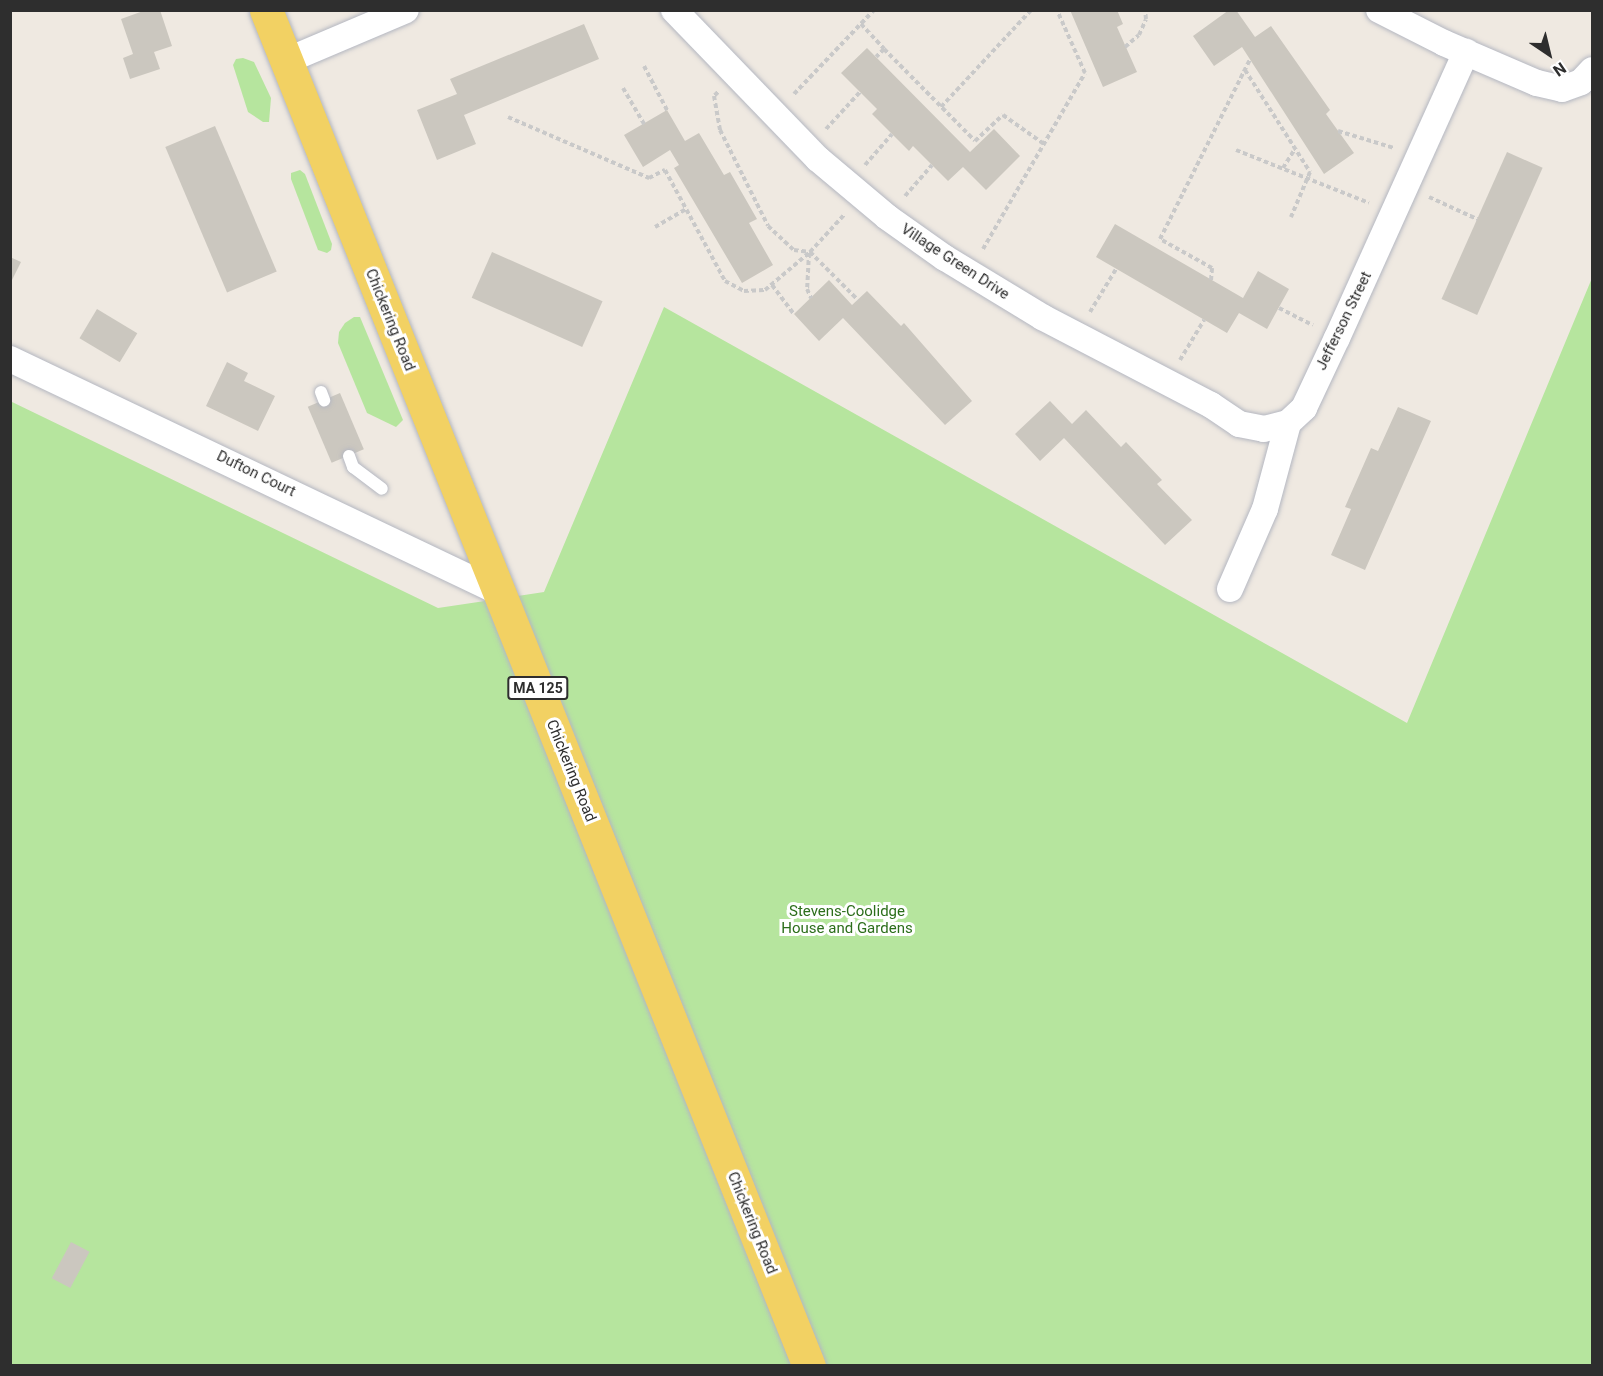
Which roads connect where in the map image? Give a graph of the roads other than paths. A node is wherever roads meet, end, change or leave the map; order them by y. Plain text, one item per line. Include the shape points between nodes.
1 (266, 10) edge
2 (406, 10) edge
3 (674, 10) edge
4 (1379, 10) edge
5 (1466, 52) junction
6 (286, 61) junction
7 (1593, 70) edge
8 (10, 359) edge
9 (1288, 423) junction
10 (348, 456) dead end
11 (382, 489) dead end
12 (1230, 589) dead end
13 (499, 592) junction
14 (809, 1365) edge

1 - 6 main road, Chickering Road / MA 125
2 - 6 street
3 - 9 street, Village Green Drive via 774,115 855,191 970,273 1239,424 1264,429
4 - 5 street
5 - 7 street via 1562,89 1581,82
5 - 9 street, Jefferson Street via 1304,408
6 - 13 main road, Chickering Road / MA 125
8 - 13 street, Dufton Court
9 - 12 street, Jefferson Street via 1265,509
10 - 11 lane via 353,467
13 - 14 main road, Chickering Road / MA 125

